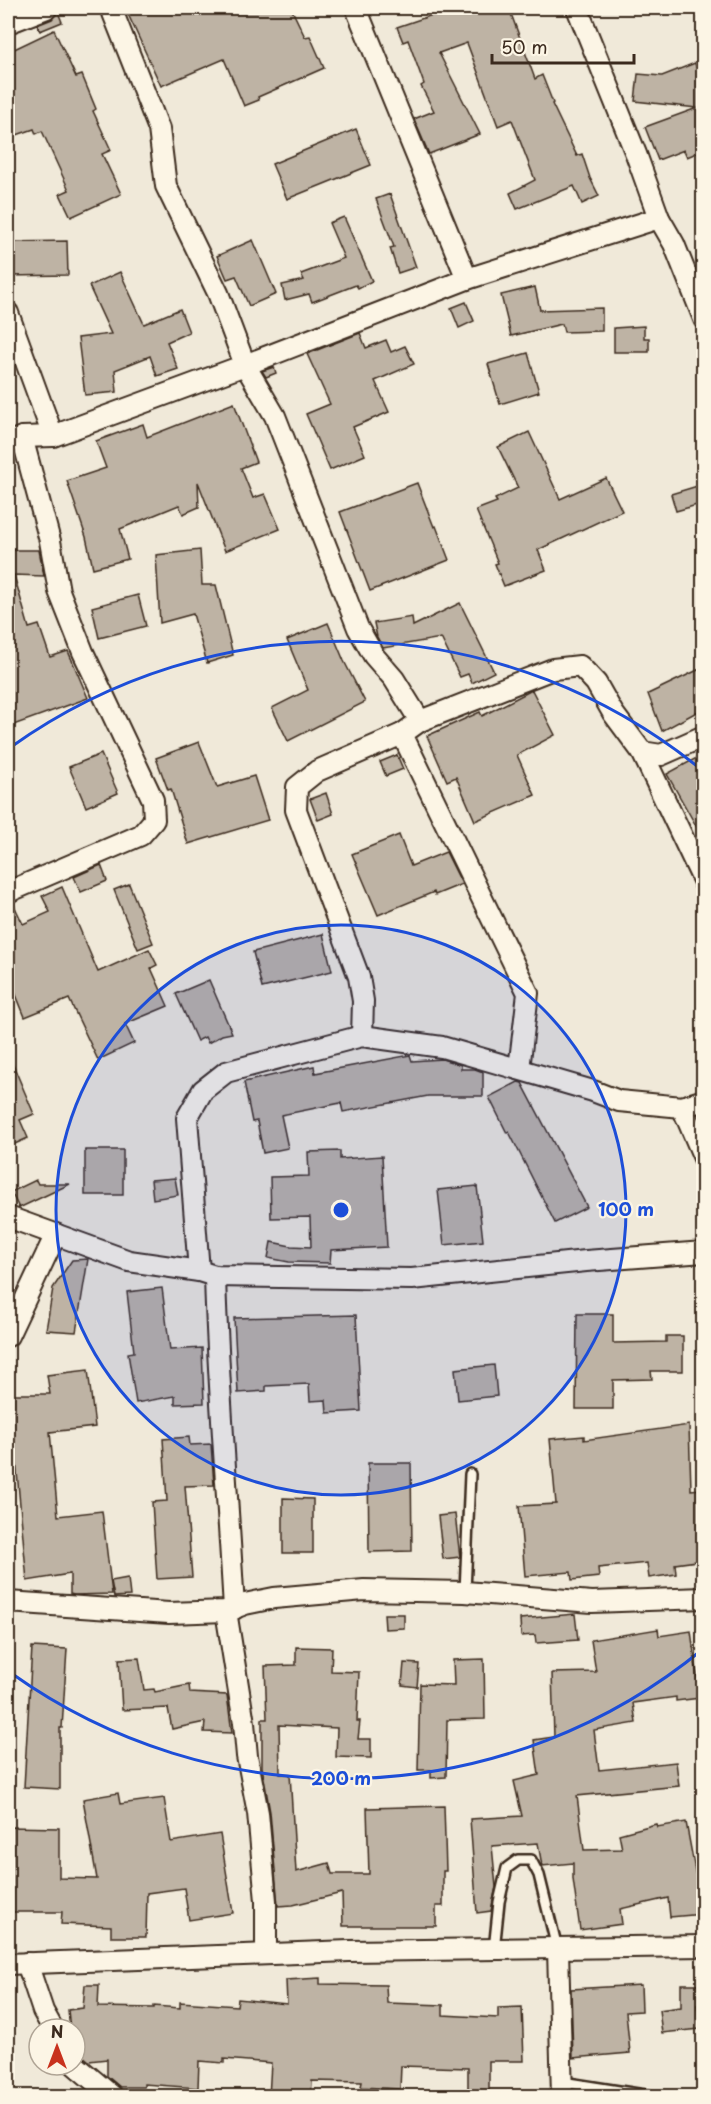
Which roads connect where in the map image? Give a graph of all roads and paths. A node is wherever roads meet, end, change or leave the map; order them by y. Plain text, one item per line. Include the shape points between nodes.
1 (46, 8) edge
2 (111, 8) edge
3 (356, 8) edge
4 (577, 8) edge
5 (8, 23) edge
6 (659, 218) junction
7 (467, 279) junction
8 (8, 314) edge
9 (704, 319) edge
10 (245, 365) junction
11 (52, 436) junction
12 (15, 440) edge
13 (420, 721) junction
14 (402, 734) junction
15 (704, 736) edge
16 (642, 752) junction
17 (704, 882) edge
18 (8, 892) edge
19 (362, 1036) junction
20 (519, 1069) junction
21 (704, 1100) edge
22 (682, 1107) junction
23 (704, 1158) edge
24 (8, 1216) edge
25 (56, 1234) junction
26 (704, 1252) edge
27 (207, 1273) junction
28 (8, 1336) edge
29 (470, 1474) dead end
30 (465, 1592) junction
31 (704, 1598) edge
32 (8, 1602) edge
33 (230, 1610) junction
34 (704, 1946) edge
35 (558, 1949) junction
36 (494, 1950) junction
37 (266, 1954) junction
38 (17, 1964) edge
39 (46, 2017) edge
40 (87, 2075) edge
41 (562, 2089) edge
42 (112, 2097) edge
43 (651, 2097) edge

1 - 5 street
2 - 10 street via 159,129 166,186 218,293
3 - 7 street
4 - 6 street
6 - 7 street
6 - 9 street via 674,244
7 - 10 street
8 - 11 street
10 - 11 street
10 - 13 street via 275,416 358,628
11 - 12 street
12 - 18 street via 50,541 58,591 153,800 154,820 141,835
13 - 14 street
13 - 16 street via 553,669 579,666 596,683
14 - 19 street via 317,771 297,787 296,810 359,977
14 - 20 street via 528,993
15 - 16 street via 661,755
16 - 17 street
19 - 20 street via 442,1047
19 - 27 street via 226,1072 203,1090 188,1118
20 - 22 street via 619,1101
21 - 22 street
22 - 23 street
24 - 25 street
25 - 27 street via 129,1261
25 - 28 street
26 - 27 street via 412,1279
27 - 33 street via 228,1500
29 - 30 lane
30 - 31 street via 592,1602
30 - 33 street via 364,1590 307,1594
32 - 33 street via 169,1612
33 - 37 street via 247,1756 258,1813 266,1901
34 - 35 street
35 - 36 street
35 - 36 lane via 539,1875 531,1860 519,1860 507,1868
35 - 41 street
36 - 37 street
37 - 38 street
38 - 39 street
40 - 42 street
41 - 43 lane

